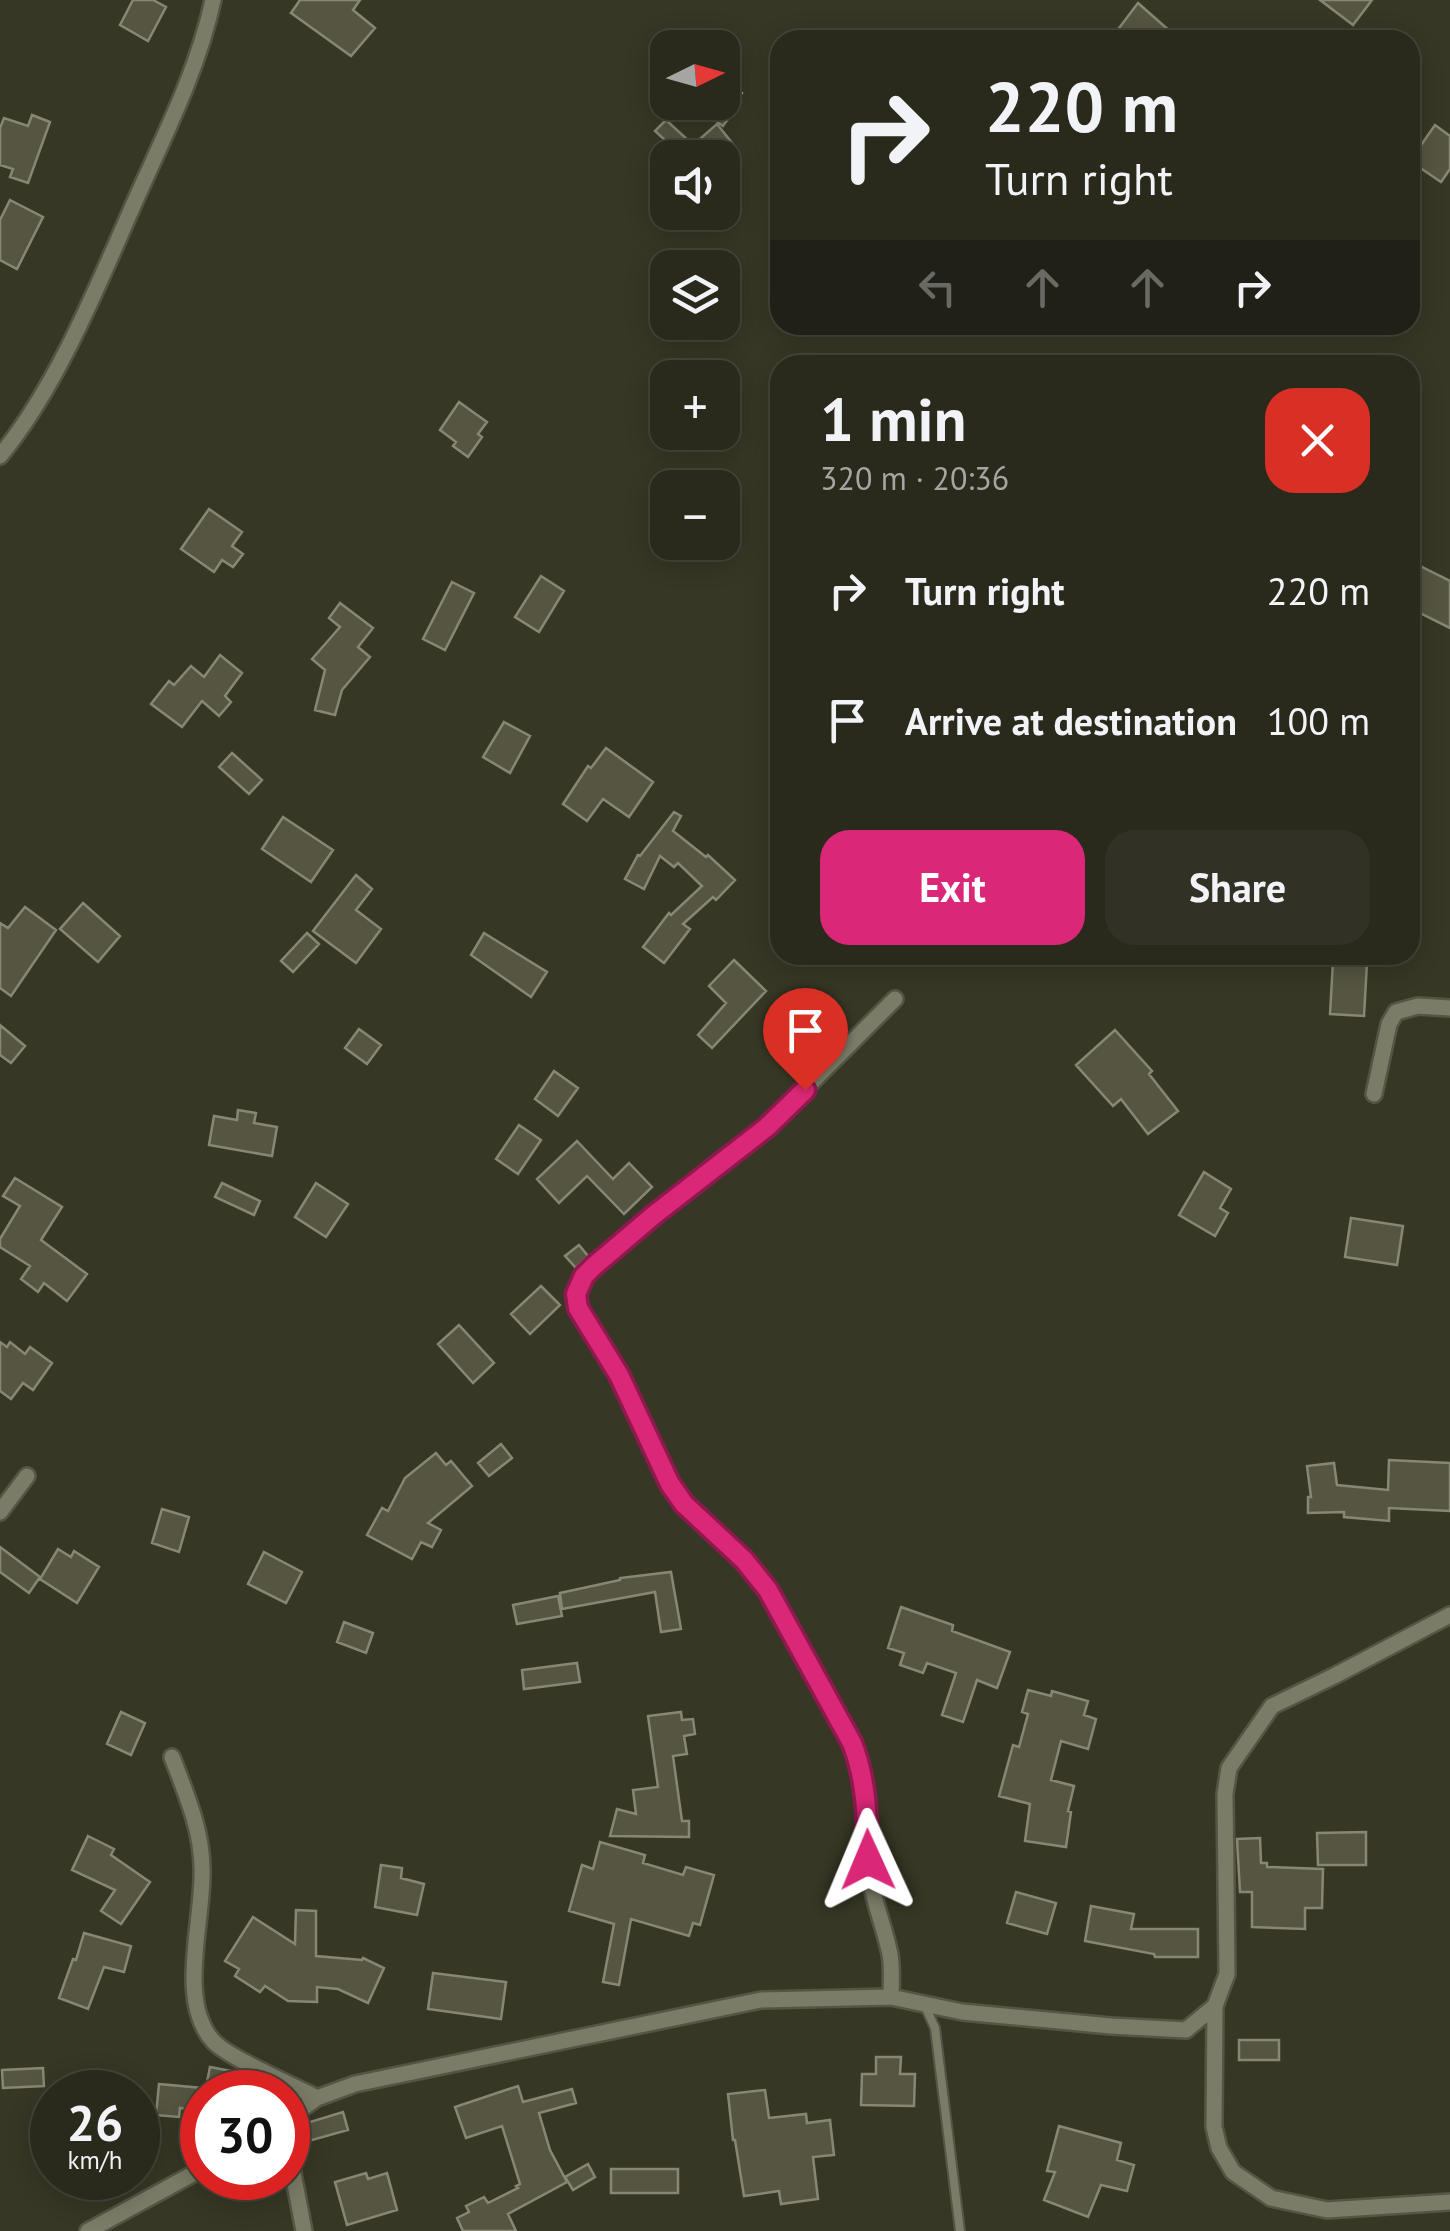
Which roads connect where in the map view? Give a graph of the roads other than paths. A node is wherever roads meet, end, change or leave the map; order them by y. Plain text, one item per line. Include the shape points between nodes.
1 (213, 0) edge
2 (0, 456) edge
3 (894, 999) dead end
4 (1450, 1008) edge
5 (1374, 1094) dead end
6 (27, 1476) dead end
7 (0, 1512) edge
8 (1450, 1614) edge
9 (172, 1758) dead end
10 (891, 1997) junction
11 (922, 2003) junction
12 (1215, 2006) junction
13 (316, 2098) junction
14 (310, 2102) edge
15 (180, 2181) edge
16 (298, 2200) edge
17 (1450, 2202) edge
18 (88, 2231) edge
19 (304, 2231) edge
20 (960, 2231) edge

1 - 2 street via 189,79 93,294 49,382
3 - 10 street via 767,1127 594,1266 576,1294 670,1484 768,1590 852,1743 867,1802 868,1860 890,1954
4 - 5 street via 1396,1012
6 - 7 street
8 - 12 street via 1272,1706 1230,1768 1224,1794 1227,1974
9 - 13 street via 196,1822 202,1867 193,1966 204,2028 216,2045
10 - 11 street
10 - 13 street via 762,2000 355,2084
11 - 12 street via 1186,2030
11 - 20 lane via 935,2028
12 - 17 street via 1214,2127 1233,2172 1271,2198 1327,2210
13 - 14 street
15 - 18 street
16 - 19 street

